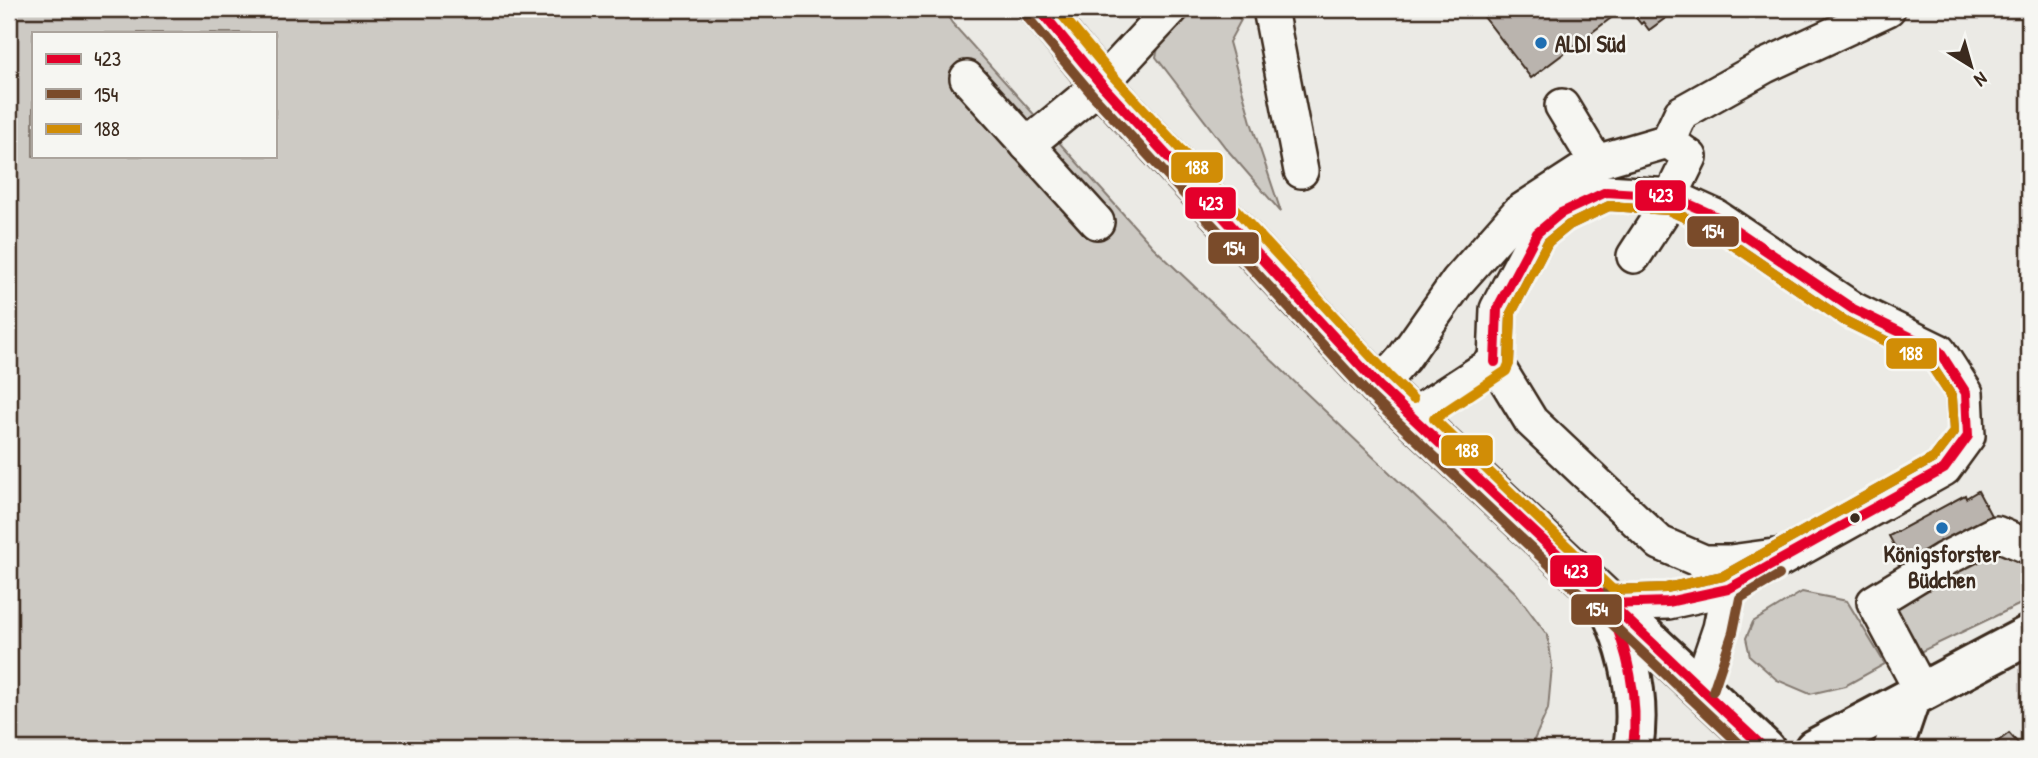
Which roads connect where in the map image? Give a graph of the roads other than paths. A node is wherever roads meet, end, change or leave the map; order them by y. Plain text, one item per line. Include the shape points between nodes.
1 (1039, 9) edge
2 (1171, 9) edge
3 (1270, 9) edge
4 (1888, 9) edge
5 (967, 78) dead end
6 (1101, 84) junction
7 (1562, 106) dead end
8 (1668, 141) junction
9 (1027, 145) junction
10 (1596, 162) junction
11 (1301, 172) dead end
12 (1671, 196) junction
13 (1097, 222) dead end
14 (1634, 256) dead end
15 (1496, 362) junction
16 (1379, 386) junction
17 (1412, 416) junction
18 (2029, 547) edge
19 (1789, 554) junction
20 (1728, 589) junction
21 (1608, 604) junction
22 (2029, 635) edge
23 (1700, 687) junction
24 (1916, 696) junction
25 (1633, 749) edge
26 (1765, 749) edge
27 (1814, 749) edge
28 (1893, 749) edge

1 - 6 main road
2 - 6 street
3 - 11 street
4 - 8 street via 1765,66 1681,113
5 - 9 street
6 - 9 street
6 - 16 main road
7 - 10 street
8 - 10 street
8 - 12 street via 1690,157
9 - 13 street
10 - 16 street via 1520,212 1458,281
12 - 14 street
12 - 15 street via 1606,192 1561,213 1537,233 1497,309
12 - 19 street via 1715,216 1853,309 1939,351 1966,393 1968,436 1944,469
15 - 17 street
15 - 19 street via 1531,421 1660,543 1704,562
16 - 17 main road
17 - 21 main road
18 - 24 street via 1996,533 1874,602
19 - 20 street
20 - 21 street via 1668,602
20 - 23 street
21 - 23 main road
21 - 25 main road via 1632,671 1636,707
22 - 24 main road
23 - 26 main road
24 - 27 main road
24 - 28 main road

